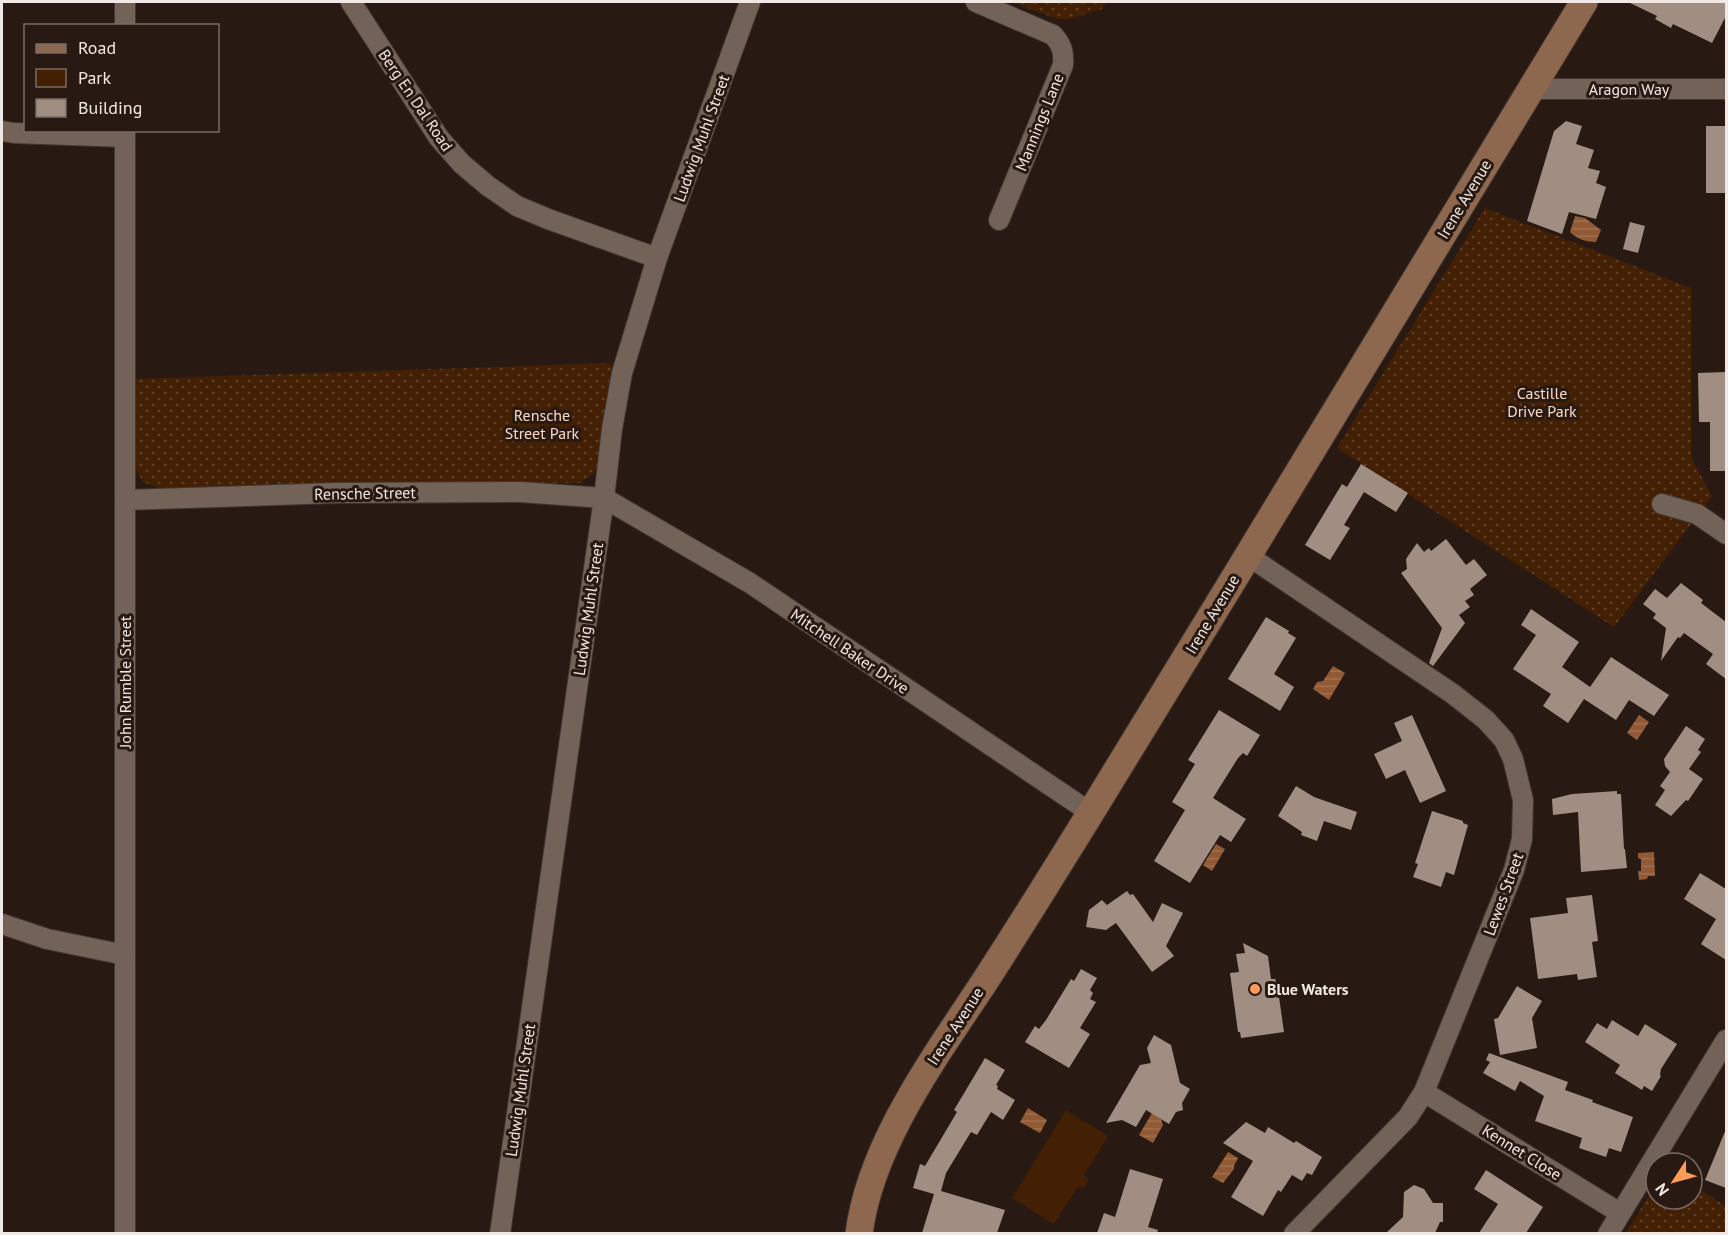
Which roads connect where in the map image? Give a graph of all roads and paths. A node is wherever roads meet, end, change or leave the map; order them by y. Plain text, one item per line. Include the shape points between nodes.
1 (125, 2) edge
2 (351, 2) edge
3 (750, 2) edge
4 (976, 2) edge
5 (1584, 2) edge
6 (125, 24) edge
7 (1532, 89) junction
8 (1726, 89) edge
9 (2, 131) edge
10 (125, 134) edge
11 (999, 220) dead end
12 (657, 258) junction
13 (604, 498) junction
14 (125, 500) junction
15 (1662, 504) dead end
16 (1726, 534) edge
17 (1247, 555) junction
18 (1090, 813) junction
19 (2, 924) edge
20 (125, 955) junction
21 (1726, 1040) edge
22 (1424, 1092) junction
23 (1620, 1213) junction
24 (125, 1233) edge
25 (500, 1233) edge
26 (859, 1233) edge
27 (1294, 1233) edge
28 (1608, 1233) edge

1 - 6 street
2 - 12 street, Berg En Dal Road via 439,138 488,186 517,206
3 - 12 street, Ludwig Muhl Street
4 - 11 street, Mannings Lane via 1053,35 1064,54 1063,65
5 - 7 street, Irene Avenue
7 - 8 street, Aragon Way
7 - 17 street, Irene Avenue
9 - 10 street
10 - 14 street, John Rumble Street
12 - 13 street, Ludwig Muhl Street via 622,373
13 - 14 street, Rensche Street via 509,492
13 - 18 street, Mitchell Baker Drive via 750,583
13 - 25 street, Ludwig Muhl Street
14 - 20 street, John Rumble Street
15 - 16 street via 1697,513
17 - 18 street, Irene Avenue
17 - 22 street, Lewes Street via 1453,694 1486,720 1514,759 1523,800 1522,839 1514,870
18 - 26 street, Irene Avenue via 912,1093 884,1148 861,1213
19 - 20 street via 47,939
20 - 24 street, John Rumble Street
21 - 23 street
22 - 23 street, Kennet Close
22 - 27 street, Lewes Street via 1408,1117
23 - 28 street

